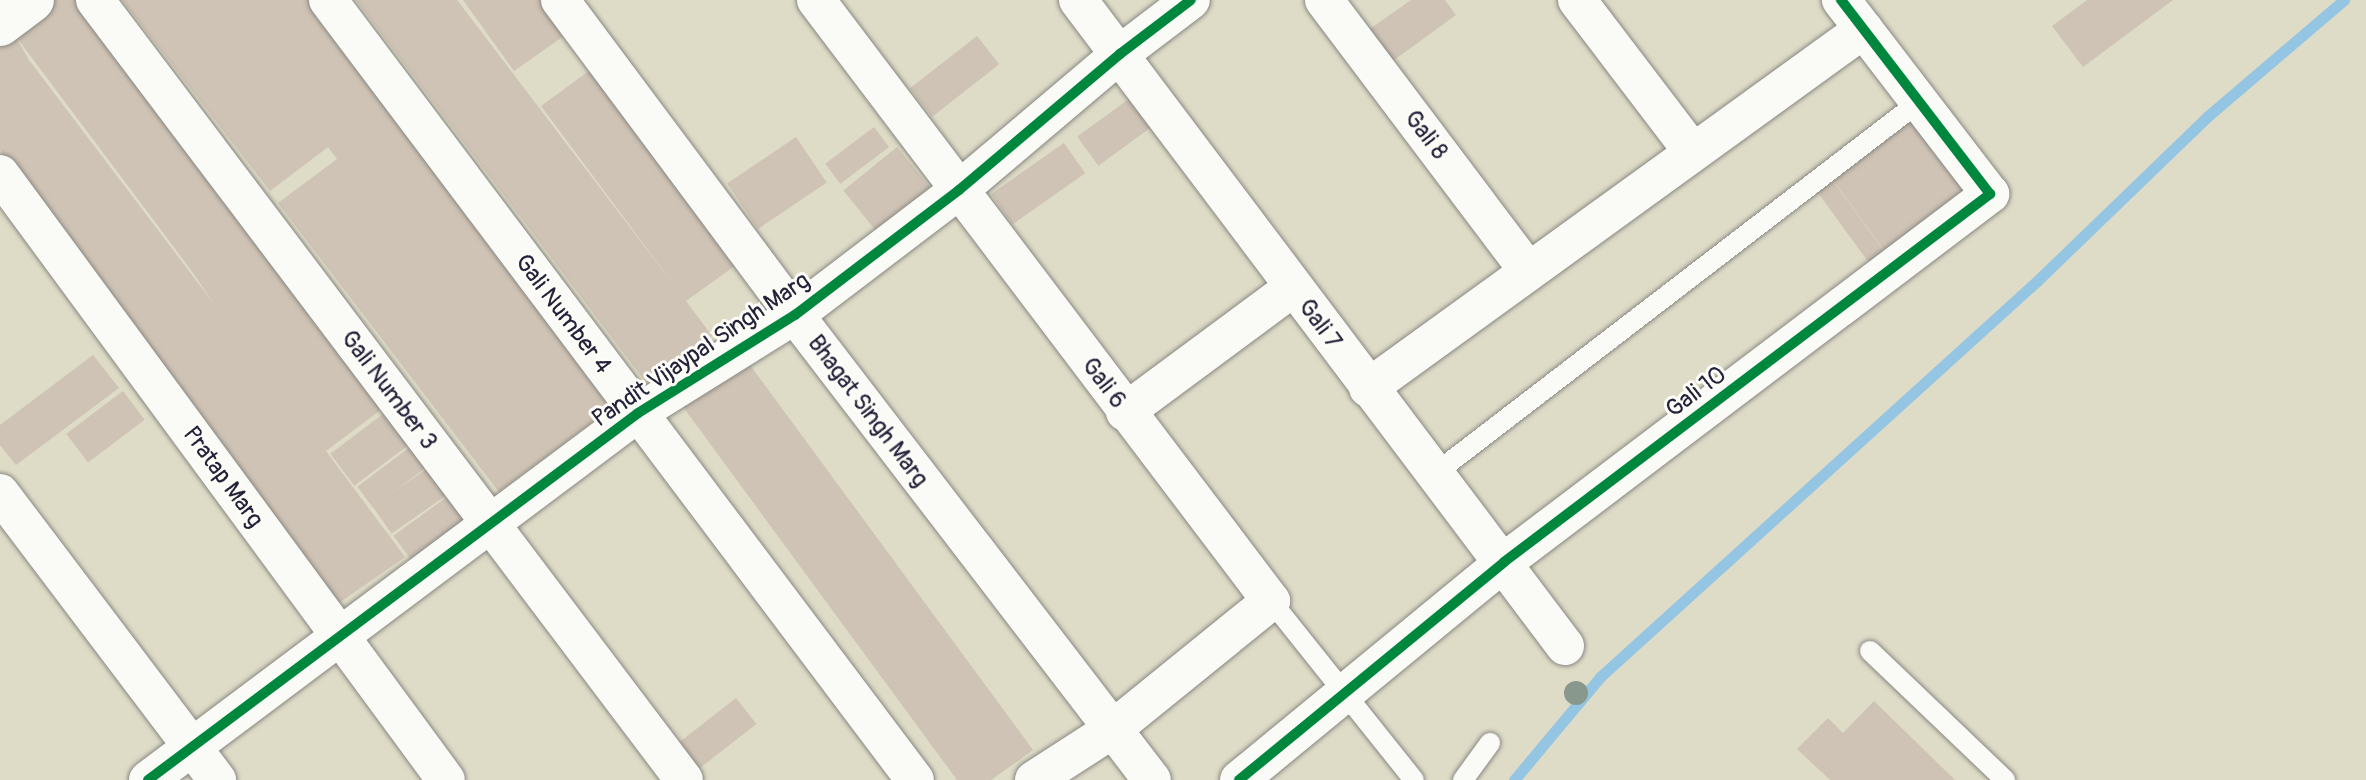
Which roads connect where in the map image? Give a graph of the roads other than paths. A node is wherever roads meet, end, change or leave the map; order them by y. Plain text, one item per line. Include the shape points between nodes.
1 (32, 0) edge
2 (95, 0) edge
3 (328, 0) edge
4 (560, 0) edge
5 (816, 0) edge
6 (1078, 0) edge
7 (1191, 0) edge
8 (1324, 0) edge
9 (1577, 0) edge
10 (1852, 14) edge
11 (0, 24) edge
12 (1120, 54) junction
13 (1919, 102) junction
14 (1693, 152) junction
15 (0, 174) edge
16 (959, 190) junction
17 (1528, 271) junction
18 (1294, 287) junction
19 (795, 315) junction
20 (1368, 388) junction
21 (1125, 412) junction
22 (638, 413) junction
23 (1433, 475) junction
24 (0, 493) edge
25 (489, 523) junction
26 (1504, 562) junction
27 (1271, 601) junction
28 (339, 635) junction
29 (1565, 646) dead end
30 (1870, 651) dead end
31 (1345, 692) junction
32 (1113, 729) junction
33 (1490, 743) dead end
34 (192, 746) junction
35 (148, 780) edge
36 (217, 780) edge
37 (446, 780) edge
38 (684, 780) edge
39 (915, 780) edge
40 (1034, 780) edge
41 (1152, 780) edge
42 (1239, 780) edge
43 (1414, 780) edge
44 (1463, 780) edge
45 (2005, 780) edge

1 - 11 street
2 - 25 street, Gali Number 3
3 - 22 street, Gali Number 4
4 - 19 street, Bhagat Singh Marg
5 - 16 street, Gali 6
6 - 12 street, Gali 7
7 - 12 street, Pandit Vijaypal Singh Marg
8 - 17 street, Gali 8
9 - 14 street
10 - 13 street, Gali 10
10 - 14 street
12 - 16 street, Pandit Vijaypal Singh Marg
12 - 18 street, Gali 7
13 - 23 lane
13 - 26 street, Gali 10 via 1990,194
14 - 17 street
15 - 28 street, Pratap Marg
16 - 19 street, Pandit Vijaypal Singh Marg
16 - 21 street, Gali 6
17 - 20 street
18 - 20 street, Gali 7
18 - 21 street
19 - 22 street, Pandit Vijaypal Singh Marg
19 - 32 street, Bhagat Singh Marg
20 - 23 street, Gali 7
21 - 27 street, Gali 6
22 - 25 street, Pandit Vijaypal Singh Marg
22 - 39 street, Gali Number 4
23 - 26 street, Gali 7
24 - 34 street
25 - 28 street, Pandit Vijaypal Singh Marg
25 - 38 street, Gali Number 3
26 - 29 street, Gali 7
26 - 31 street, Gali 10
27 - 31 lane
27 - 32 street
28 - 34 street, Pandit Vijaypal Singh Marg
28 - 37 street, Pratap Marg
30 - 45 lane
31 - 42 street, Gali 10
31 - 43 lane
32 - 40 street
32 - 41 street, Bhagat Singh Marg
33 - 44 lane
34 - 35 street, Pandit Vijaypal Singh Marg
34 - 36 street

